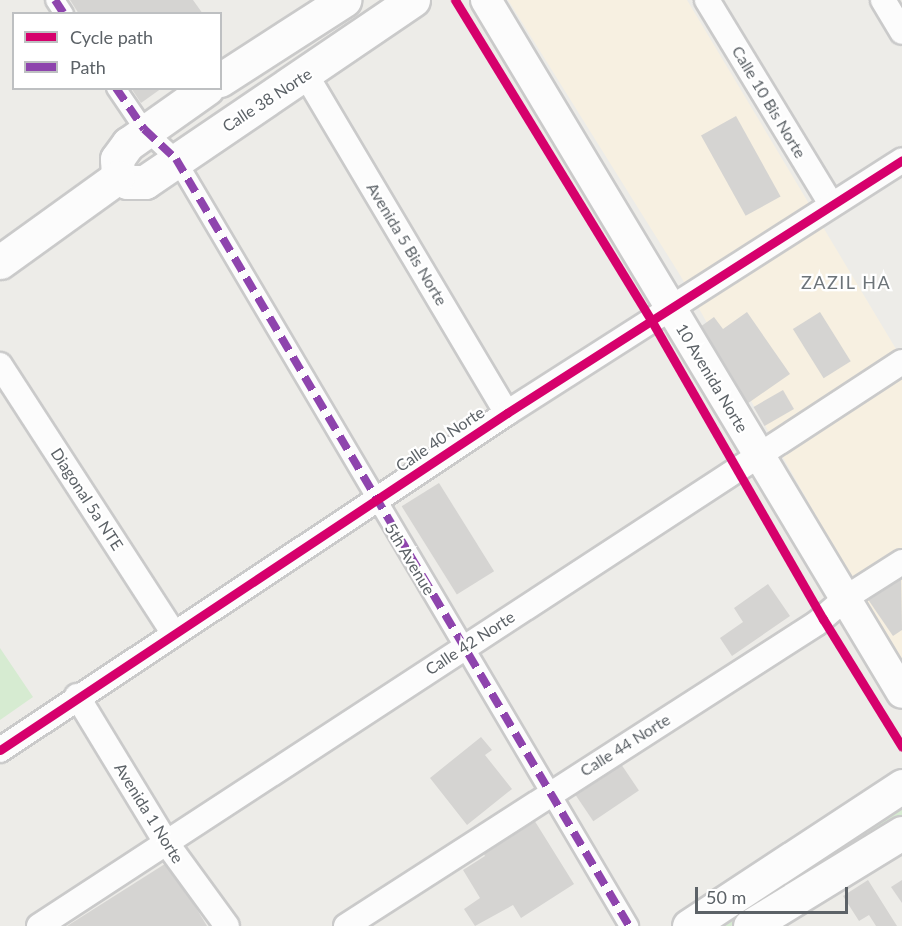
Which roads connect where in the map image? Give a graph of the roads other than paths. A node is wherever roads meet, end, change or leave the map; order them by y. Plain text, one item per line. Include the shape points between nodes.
1 (344, 0) edge
2 (413, 0) edge
3 (486, 0) edge
4 (707, 0) edge
5 (883, 0) edge
6 (902, 32) edge
7 (306, 75) junction
8 (222, 79) edge
9 (117, 90) edge
10 (204, 90) edge
11 (144, 129) junction
12 (176, 159) junction
13 (902, 160) edge
14 (118, 177) junction
15 (831, 204) junction
16 (0, 262) edge
17 (661, 314) junction
18 (902, 362) edge
19 (0, 366) edge
20 (507, 413) junction
21 (758, 456) junction
22 (375, 500) junction
23 (902, 562) edge
24 (847, 597) junction
25 (173, 632) junction
26 (463, 647) junction
27 (902, 693) edge
28 (77, 696) junction
29 (0, 750) edge
30 (902, 786) edge
31 (551, 792) junction
32 (902, 833) edge
33 (165, 841) junction
34 (39, 926) edge
35 (227, 926) edge
36 (346, 926) edge
37 (629, 926) edge
38 (689, 926) edge
39 (750, 926) edge

1 - 8 main road
2 - 7 main road, Calle 38 Norte
3 - 17 street, 10 Avenida Norte
4 - 15 street, Calle 10 Bis Norte
5 - 6 street
7 - 12 main road, Calle 38 Norte
7 - 20 street, Avenida 5 Bis Norte
9 - 11 street
10 - 11 main road
11 - 12 street, 5th Avenue
11 - 14 main road via 117,159
12 - 14 main road, Calle 38 Norte via 145,182 128,182
12 - 22 street, 5th Avenue
13 - 15 street, Calle 40 Norte
14 - 16 main road
15 - 17 street, Calle 40 Norte
17 - 20 street, Calle 40 Norte
17 - 21 street, 10 Avenida Norte
18 - 21 street, Calle 42 Norte
19 - 25 street, Diagonal 5a NTE
20 - 22 street, Calle 40 Norte
21 - 24 street, 10 Avenida Norte
21 - 26 street, Calle 42 Norte
22 - 25 street, Calle 40 Norte
22 - 26 street, 5th Avenue
23 - 24 street, Calle 44 Norte
24 - 27 street, 10 Avenida Norte
24 - 31 street, Calle 44 Norte via 823,619
25 - 28 street, Calle 40 Norte
26 - 31 street, 5th Avenue
26 - 33 street, Calle 42 Norte
28 - 29 street, Calle 40 Norte
28 - 33 street, Avenida 1 Norte
30 - 38 main road
31 - 36 street, Calle 44 Norte
31 - 37 street, 5th Avenue
32 - 39 main road
33 - 34 street, Calle 42 Norte
33 - 35 street, Avenida 1 Norte

